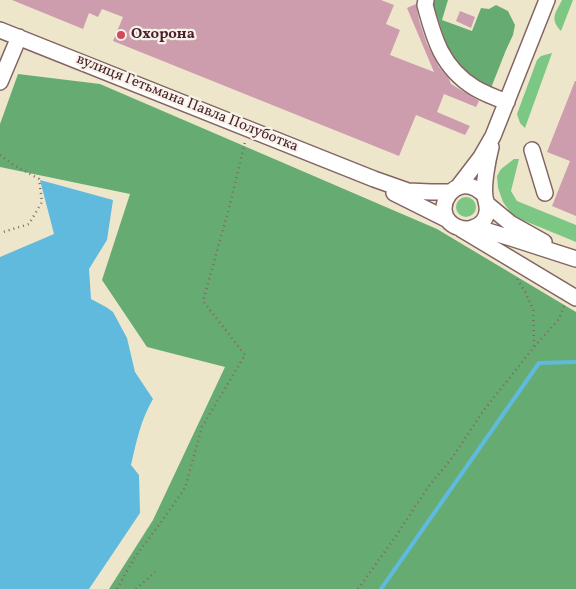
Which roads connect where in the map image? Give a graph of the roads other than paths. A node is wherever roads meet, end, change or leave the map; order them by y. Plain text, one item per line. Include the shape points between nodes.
1 (426, 0) edge
2 (547, 0) edge
3 (0, 30) edge
4 (19, 38) junction
5 (0, 82) edge
6 (507, 102) junction
7 (493, 136) junction
8 (532, 150) dead end
9 (374, 179) junction
10 (454, 189) junction
11 (545, 193) dead end
12 (486, 200) junction
13 (448, 220) junction
14 (468, 228) junction
15 (576, 259) edge
16 (572, 296) edge

1 - 6 street via 424,5 440,51 457,75 476,89
2 - 6 street
3 - 4 street, вулиця Гетьмана Павла Полуботка
4 - 5 street
4 - 9 street, вулиця Гетьмана Павла Полуботка
6 - 7 street
7 - 10 street via 481,157
7 - 12 street via 488,156
8 - 11 street
9 - 10 street, вулиця Гетьмана Павла Полуботка via 408,191
9 - 13 street, вулиця Гетьмана Павла Полуботка
10 - 12 street via 475,188
10 - 13 street via 444,205
12 - 14 street via 485,219
12 - 15 street via 510,223
13 - 14 street via 454,226
14 - 15 street
14 - 16 street

